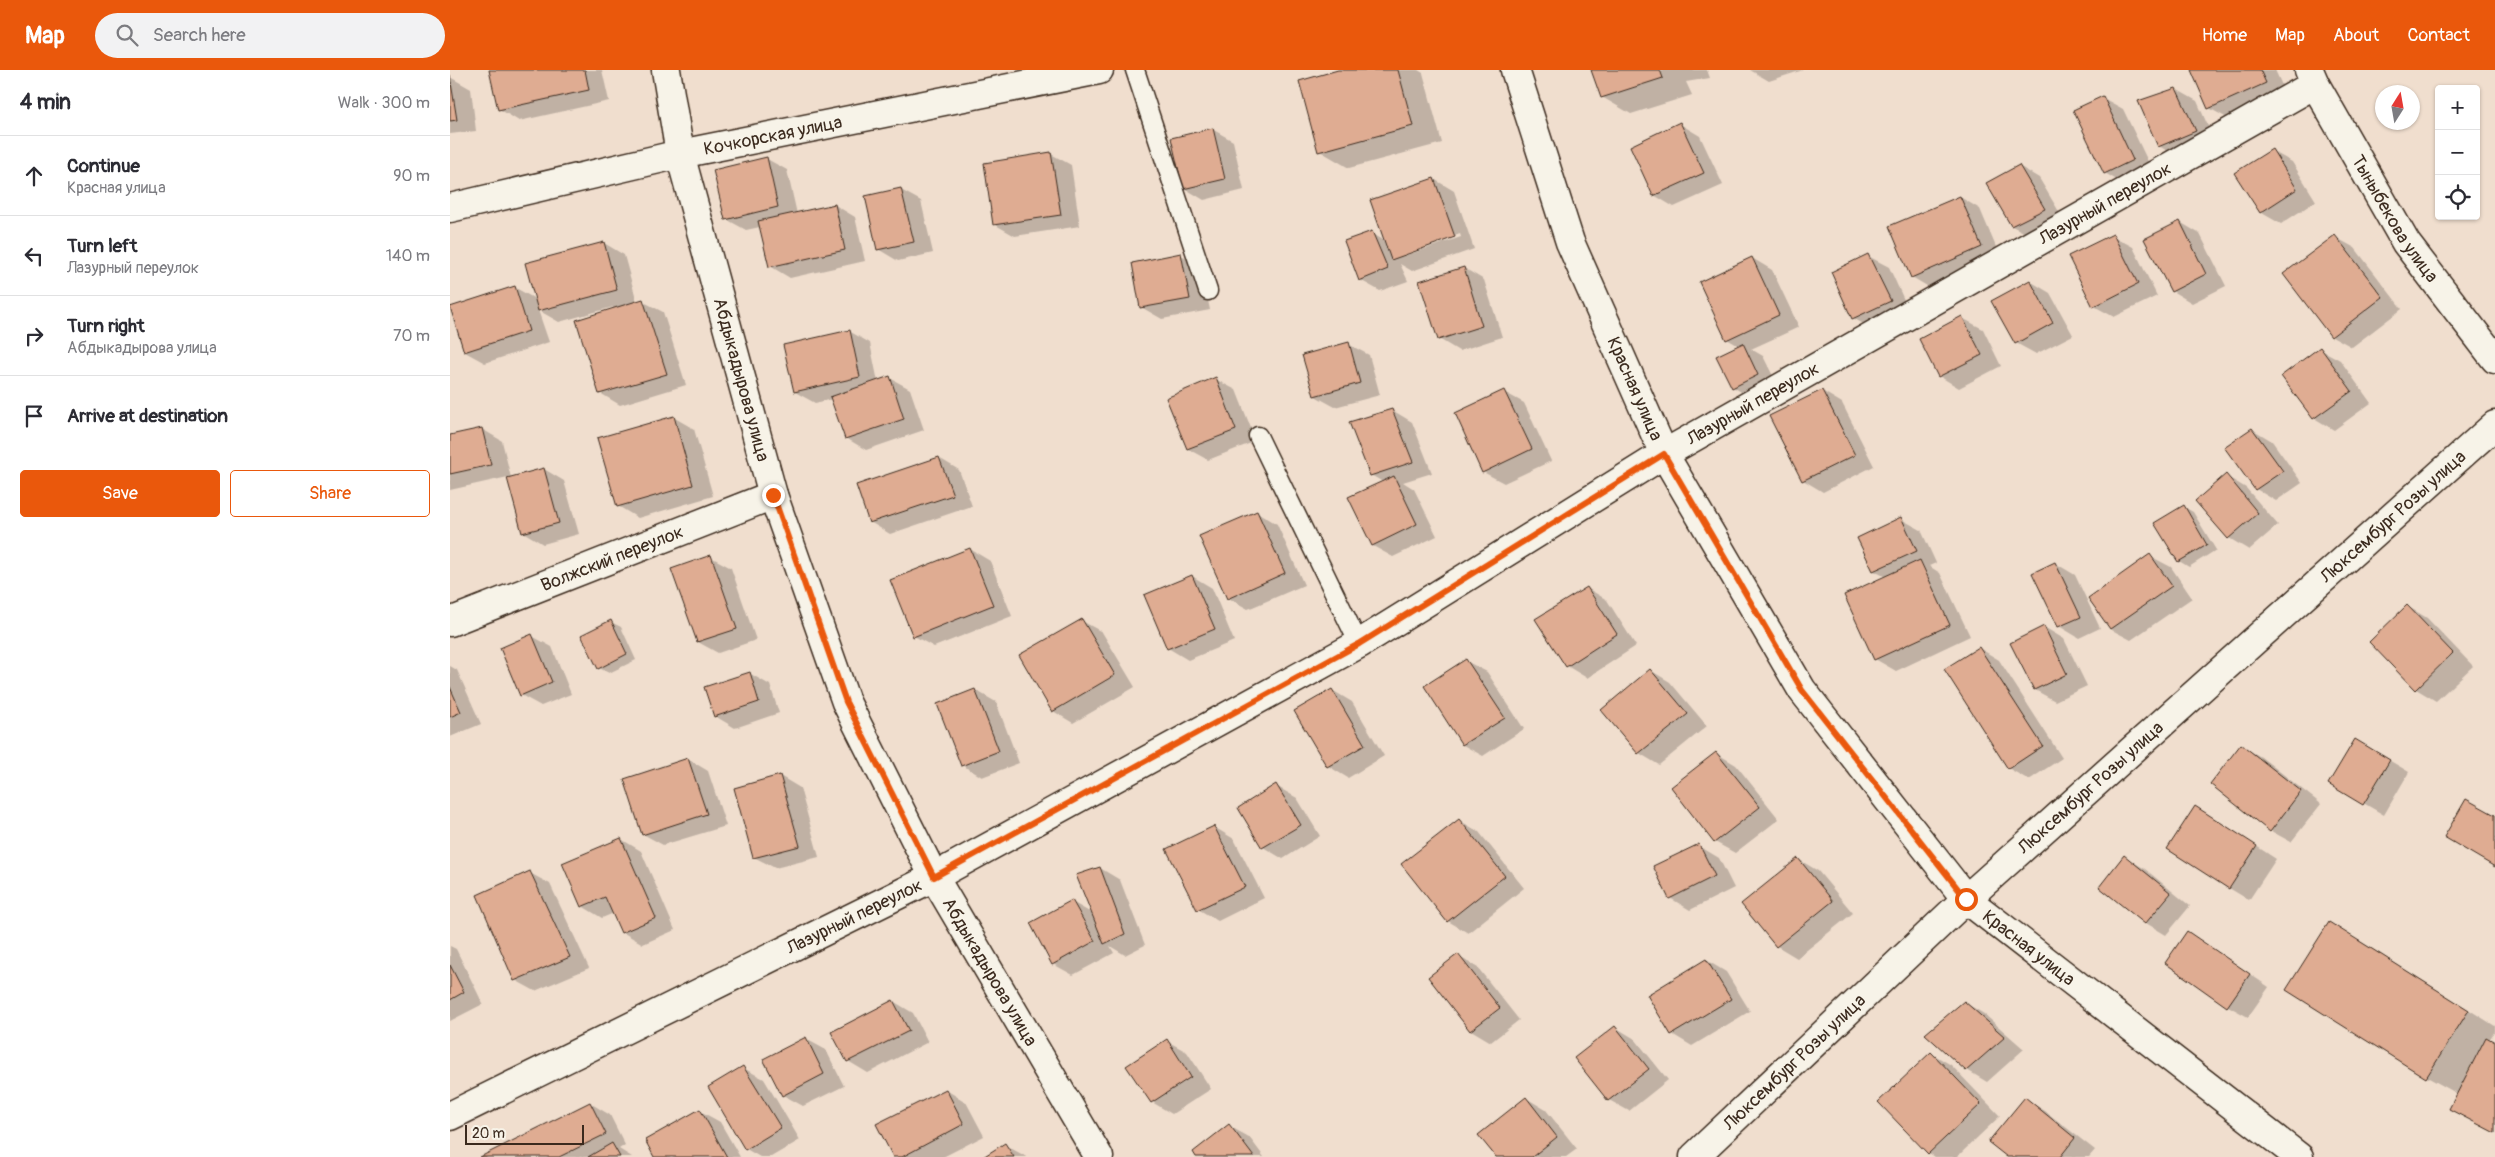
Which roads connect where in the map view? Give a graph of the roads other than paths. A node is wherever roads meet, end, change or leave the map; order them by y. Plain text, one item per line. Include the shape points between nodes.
1 (666, 70) edge
2 (1099, 70) edge
3 (1135, 70) edge
4 (1514, 70) edge
5 (2312, 77) edge
6 (680, 154) junction
7 (450, 208) edge
8 (1208, 291) dead end
9 (2495, 359) edge
10 (2495, 425) edge
11 (1258, 436) dead end
12 (1664, 454) junction
13 (773, 495) junction
14 (450, 622) edge
15 (1359, 644) junction
16 (934, 877) junction
17 (1966, 899) junction
18 (450, 1116) edge
19 (1099, 1157) edge
20 (1694, 1157) edge
21 (2299, 1157) edge

1 - 6 street, Абдыкадырова улица
2 - 6 street, Кочкорская улица
3 - 8 lane
4 - 12 street, Красная улица via 1570,242
5 - 9 street, Тыныбекова улица via 2406,244
5 - 12 street, Лазурный переулок
6 - 7 street, Кочкорская улица
6 - 13 street, Абдыкадырова улица
10 - 17 street, Люксембург Розы улица
11 - 15 lane
12 - 15 street, Лазурный переулок
12 - 17 street, Красная улица via 1802,690
13 - 14 street, Волжский переулок
13 - 16 street, Абдыкадырова улица via 846,702
15 - 16 street, Лазурный переулок
16 - 18 street, Лазурный переулок
16 - 19 street, Абдыкадырова улица
17 - 20 street, Люксембург Розы улица
17 - 21 street, Красная улица

